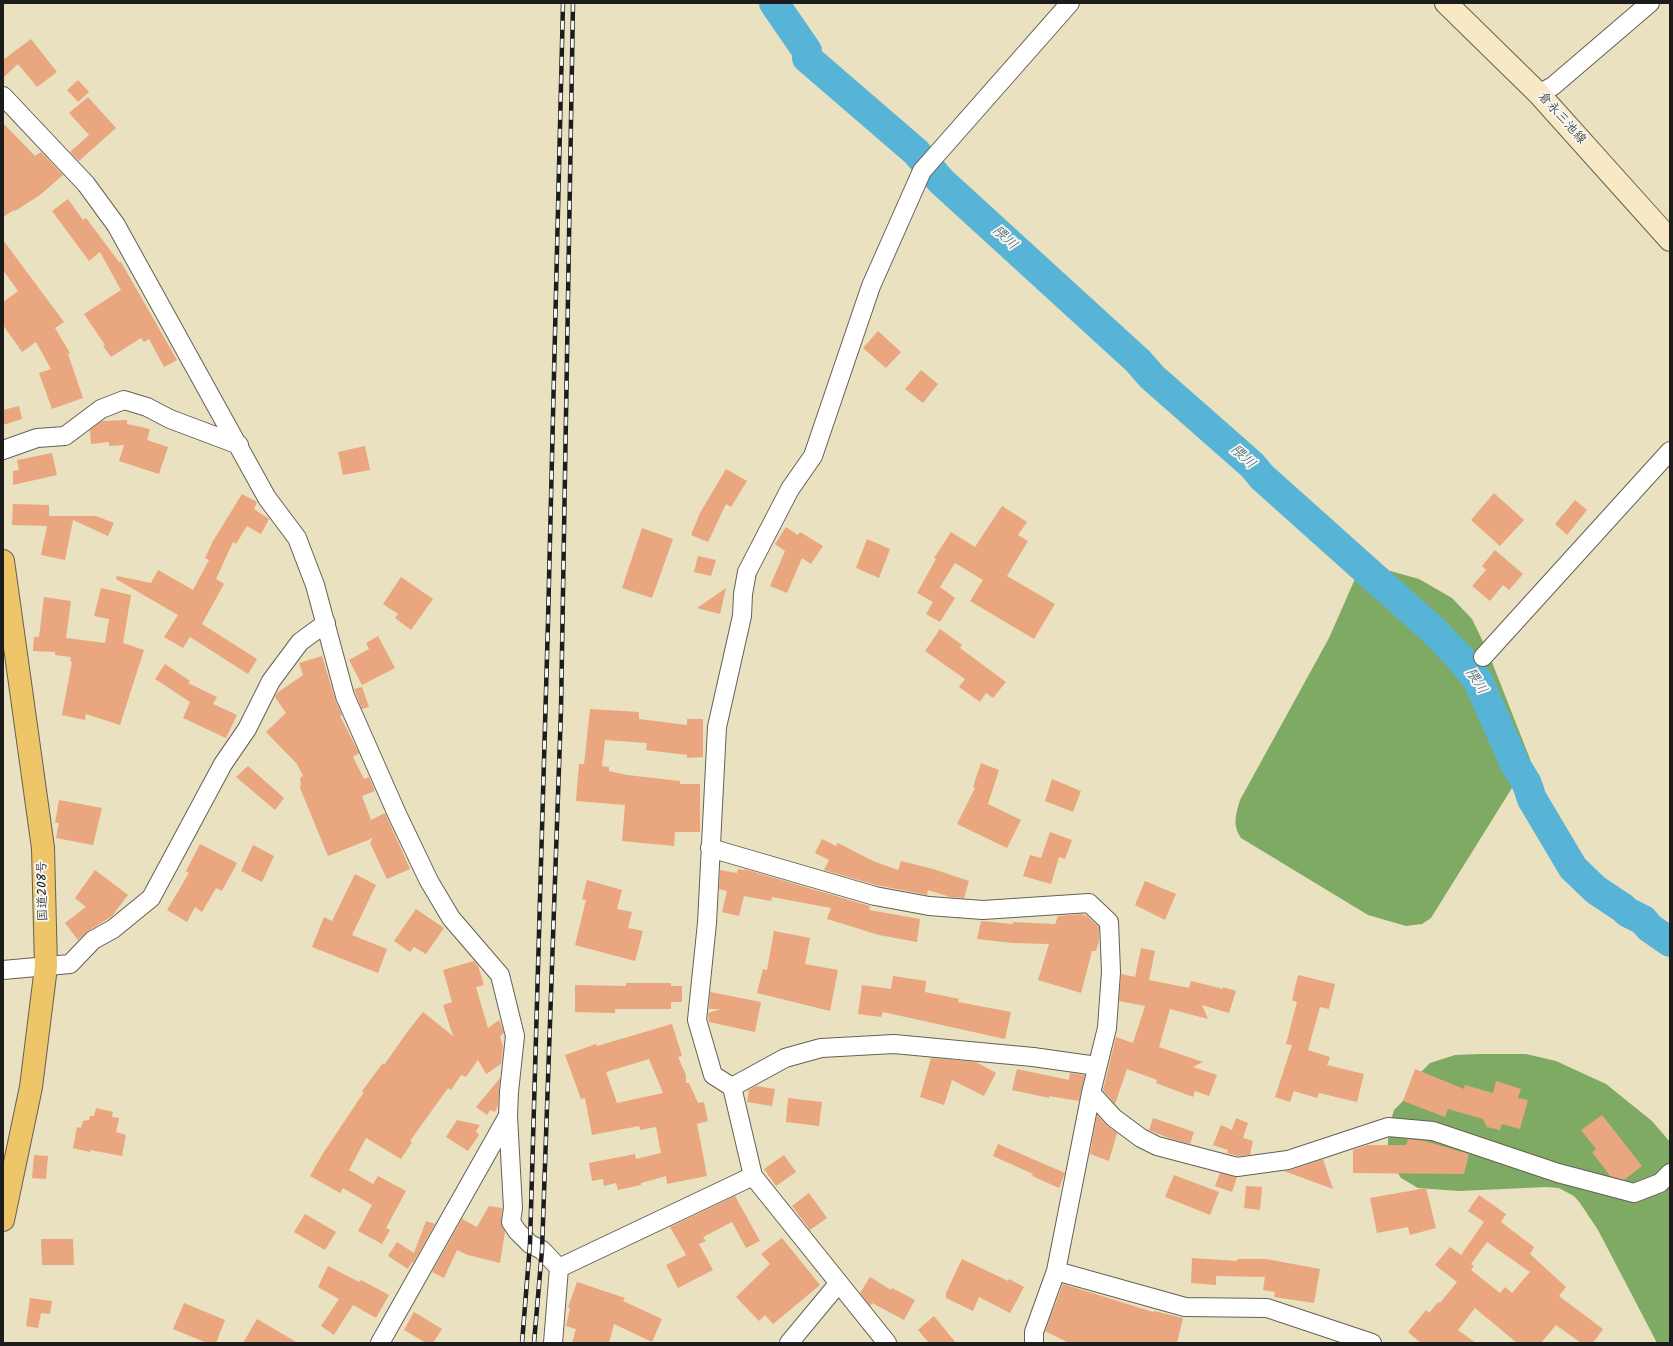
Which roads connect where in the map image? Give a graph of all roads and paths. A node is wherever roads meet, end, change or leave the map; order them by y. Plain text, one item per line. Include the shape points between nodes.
1 (1070, 3) edge
2 (1446, 3) edge
3 (1650, 3) edge
4 (1539, 94) junction
5 (3, 96) edge
6 (1670, 240) edge
7 (239, 445) junction
8 (3, 450) edge
9 (1670, 451) edge
10 (3, 561) edge
11 (326, 623) junction
12 (1483, 657) dead end
13 (710, 848) junction
14 (46, 967) junction
15 (3, 970) edge
16 (1097, 1066) junction
17 (732, 1087) junction
18 (1090, 1093) junction
19 (508, 1116) junction
20 (1670, 1173) edge
21 (753, 1176) junction
22 (3, 1220) edge
23 (559, 1268) junction
24 (1056, 1271) junction
25 (838, 1284) junction
26 (380, 1343) edge
27 (553, 1343) edge
28 (789, 1343) edge
29 (886, 1343) edge
30 (1034, 1343) edge
31 (1372, 1343) edge

1 - 13 street via 922,170 871,286 813,456 790,489 747,572 742,594 742,616 717,727
2 - 4 main road, 倉永三池線
3 - 4 street via 1553,86
4 - 6 main road, 倉永三池線
5 - 7 street via 86,184 116,225
7 - 8 street via 124,400 101,409 65,436 37,438
7 - 11 street via 267,498 298,538
9 - 12 street
10 - 14 highway, 国道208号 via 43,848
11 - 14 street via 300,642 271,681 248,729 223,764 151,898 113,929 93,940 70,964
11 - 19 street via 345,696 429,881 451,918 500,974 515,1036
13 - 16 street via 875,896 929,906 983,910 1089,903 1108,922 1111,972 1107,1028
13 - 17 street via 707,923 697,1020 713,1075
14 - 15 street
14 - 22 highway, 国道208号 via 31,1087
16 - 17 street via 1033,1057 887,1044 821,1048 785,1058
16 - 18 street
17 - 21 street
18 - 20 street via 1114,1118 1141,1138 1157,1146 1236,1167 1288,1160 1388,1127 1434,1131 1558,1173 1634,1193 1660,1183
18 - 24 street
19 - 23 street via 512,1222 530,1244 542,1250
19 - 26 street
21 - 23 street
21 - 25 street
23 - 27 street
24 - 30 street via 1034,1332
24 - 31 street via 1185,1307 1268,1308
25 - 28 street
25 - 29 street

